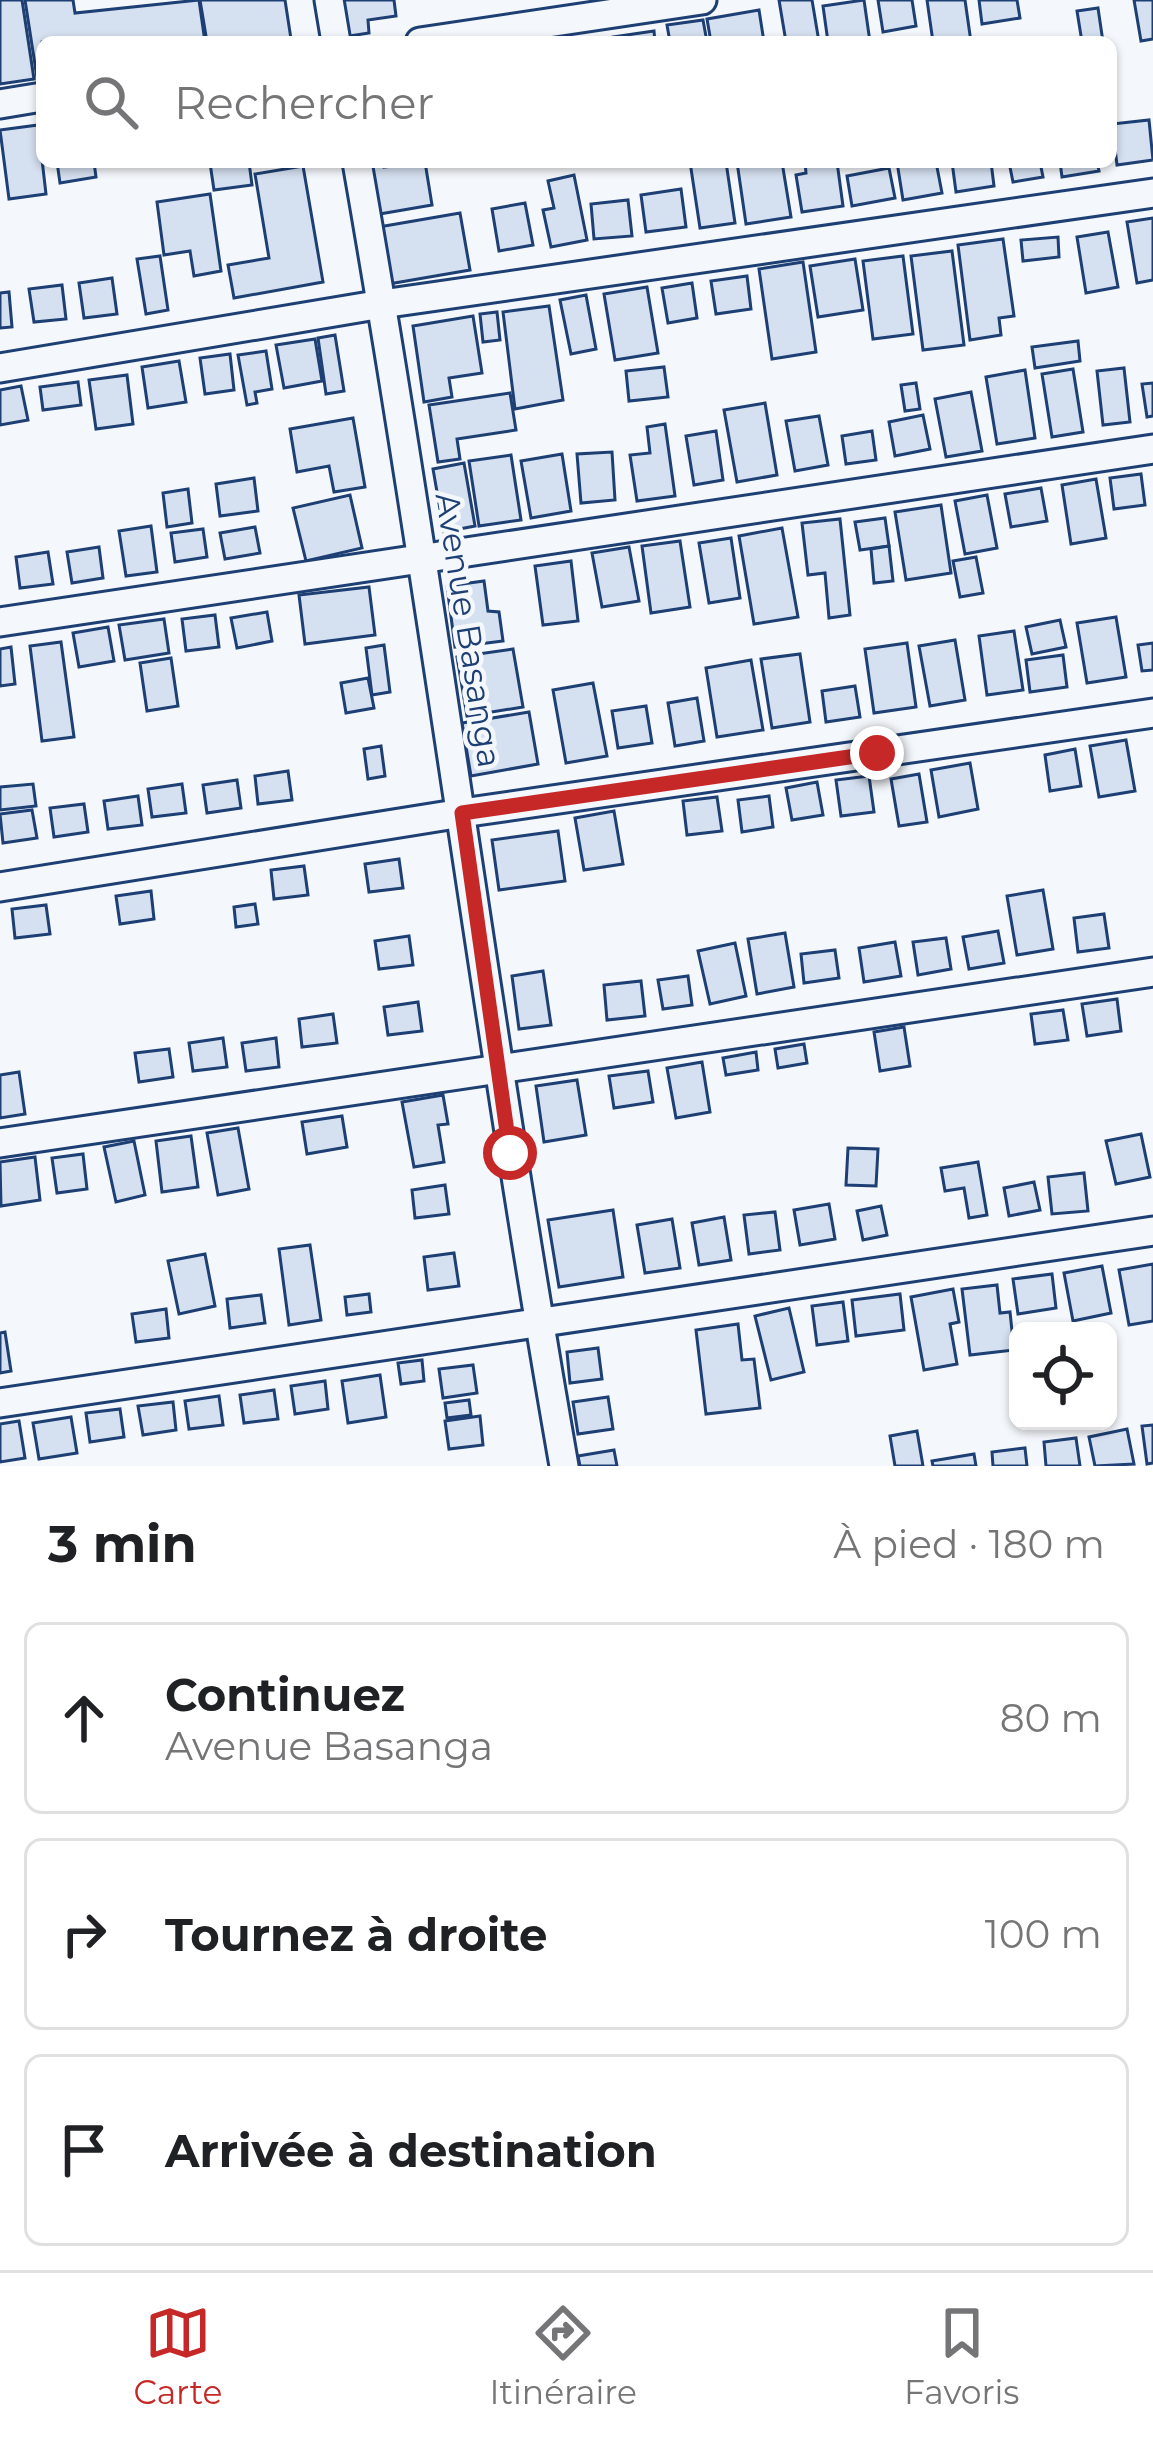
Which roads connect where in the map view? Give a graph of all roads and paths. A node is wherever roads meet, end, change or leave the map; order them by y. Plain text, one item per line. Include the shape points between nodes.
1 (329, 0) edge
2 (702, 0) edge
3 (335, 36) edge
4 (460, 36) edge
5 (36, 99) edge
6 (0, 104) edge
7 (358, 168) edge
8 (1153, 193) edge
9 (382, 304) junction
10 (0, 368) edge
11 (1153, 448) edge
12 (421, 557) junction
13 (0, 622) edge
14 (1153, 713) edge
15 (462, 813) junction
16 (0, 887) edge
17 (1153, 972) edge
18 (496, 1069) junction
19 (0, 1143) edge
20 (1153, 1232) edge
21 (538, 1319) junction
22 (0, 1403) edge
23 (564, 1466) edge

1 - 3 street
2 - 4 street
5 - 6 street
7 - 9 street, Avenue Basanga
8 - 9 street
9 - 10 street
9 - 12 street, Avenue Basanga
11 - 12 street
12 - 13 street
12 - 15 street, Avenue Basanga
14 - 15 street
15 - 16 street
15 - 18 street, Avenue Basanga
17 - 18 street
18 - 19 street
18 - 21 street, Avenue Basanga
20 - 21 street
21 - 22 street
21 - 23 street, Avenue Basanga

